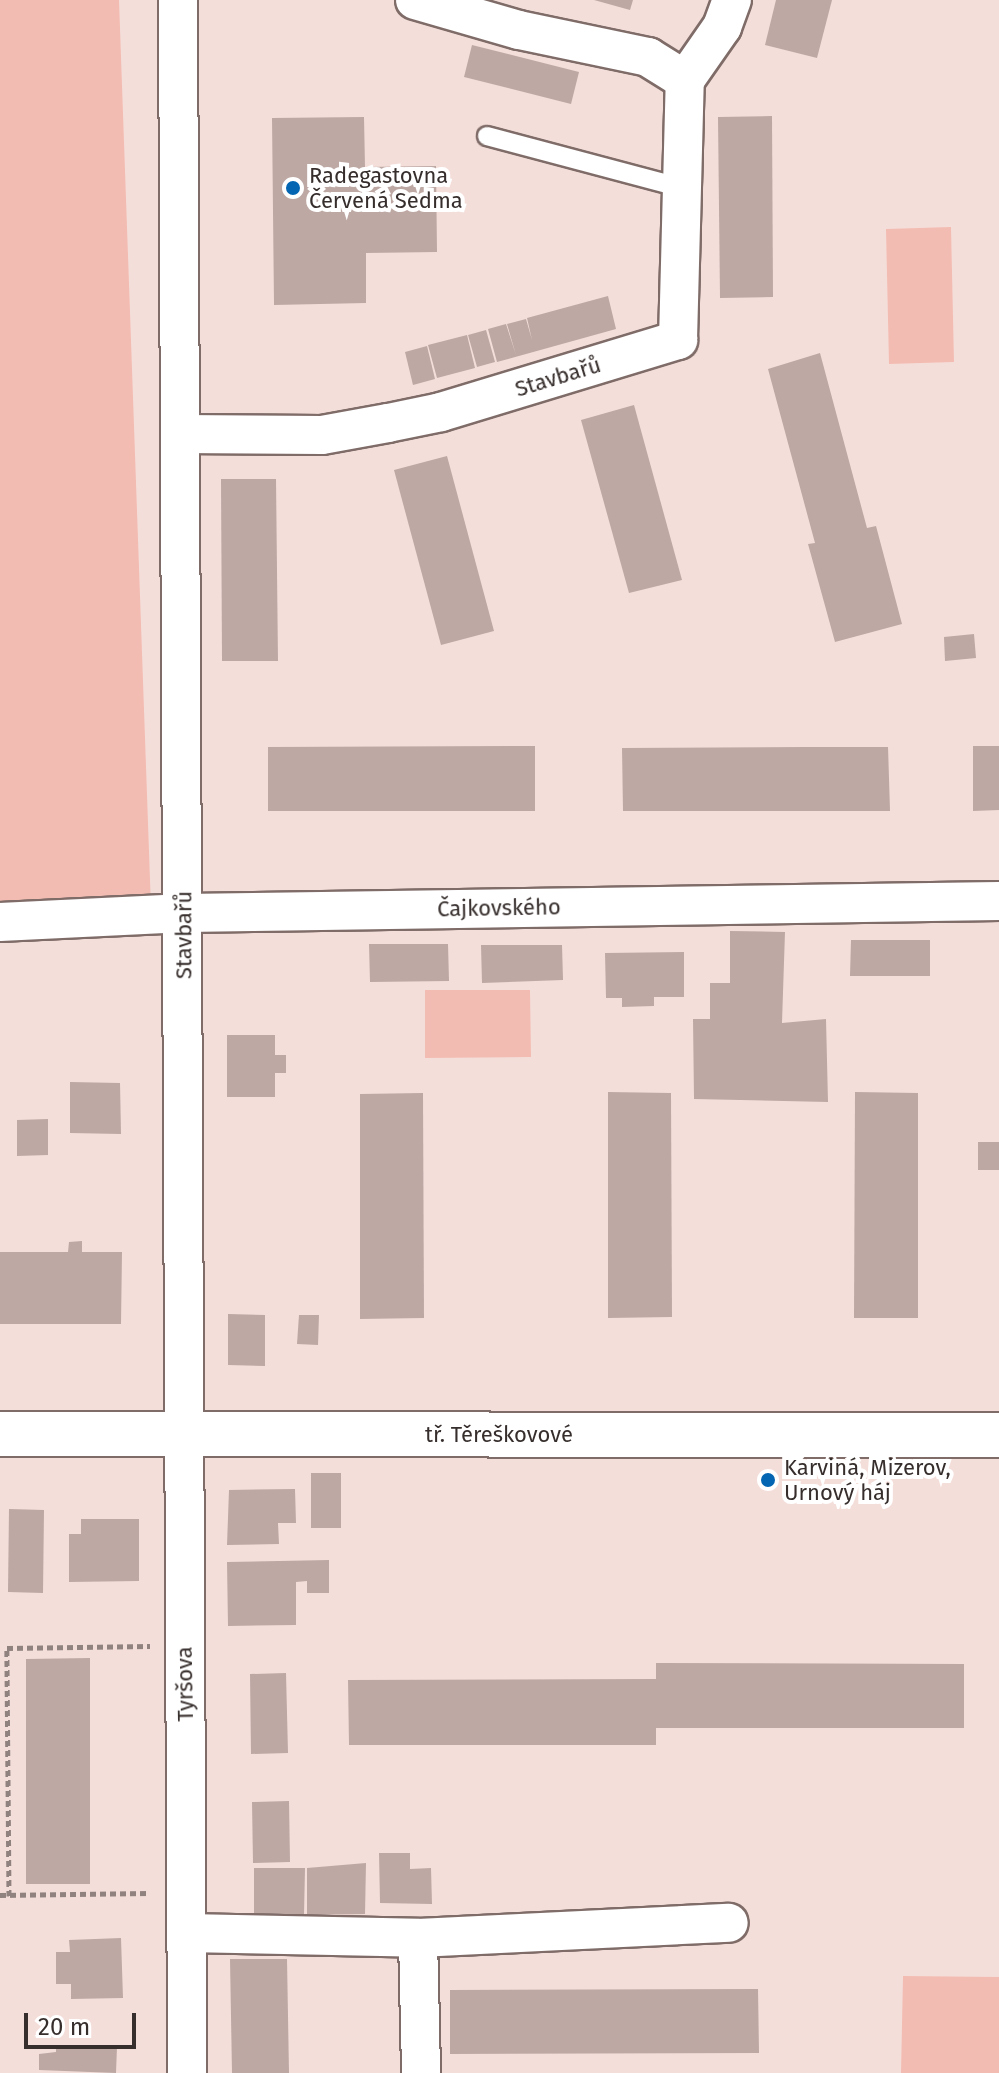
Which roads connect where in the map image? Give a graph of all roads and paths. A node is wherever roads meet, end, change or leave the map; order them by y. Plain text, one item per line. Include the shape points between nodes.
1 (178, 0) edge
2 (415, 0) edge
3 (732, 0) edge
4 (523, 15) edge
5 (685, 80) junction
6 (487, 136) dead end
7 (682, 188) junction
8 (180, 434) junction
9 (999, 901) edge
10 (185, 913) junction
11 (0, 922) edge
12 (0, 1434) edge
13 (999, 1435) edge
14 (183, 1436) junction
15 (185, 1646) junction
16 (4, 1648) edge
17 (187, 1892) junction
18 (0, 1895) edge
19 (9, 1896) junction
20 (729, 1923) dead end
21 (187, 1933) junction
22 (418, 1938) junction
23 (187, 2073) edge
24 (421, 2073) edge

1 - 8 street, Stavbařů
2 - 4 street
3 - 5 street via 722,27
4 - 5 street via 648,57
5 - 7 street, Stavbařů
6 - 7 lane
7 - 8 street, Stavbařů via 678,340 441,412 388,423 322,435
8 - 10 street, Stavbařů
9 - 10 street, Čajkovského
10 - 11 street, Čajkovského
10 - 14 street, Stavbařů
12 - 14 street, tř. Těreškovové
13 - 14 street, tř. Těreškovové
14 - 15 street, Tyršova
15 - 16 path
15 - 17 street, Tyršova
16 - 19 path
17 - 19 path
17 - 21 street, Tyršova
18 - 19 path
20 - 22 street
21 - 22 street
21 - 23 street, Tyršova
22 - 24 street

